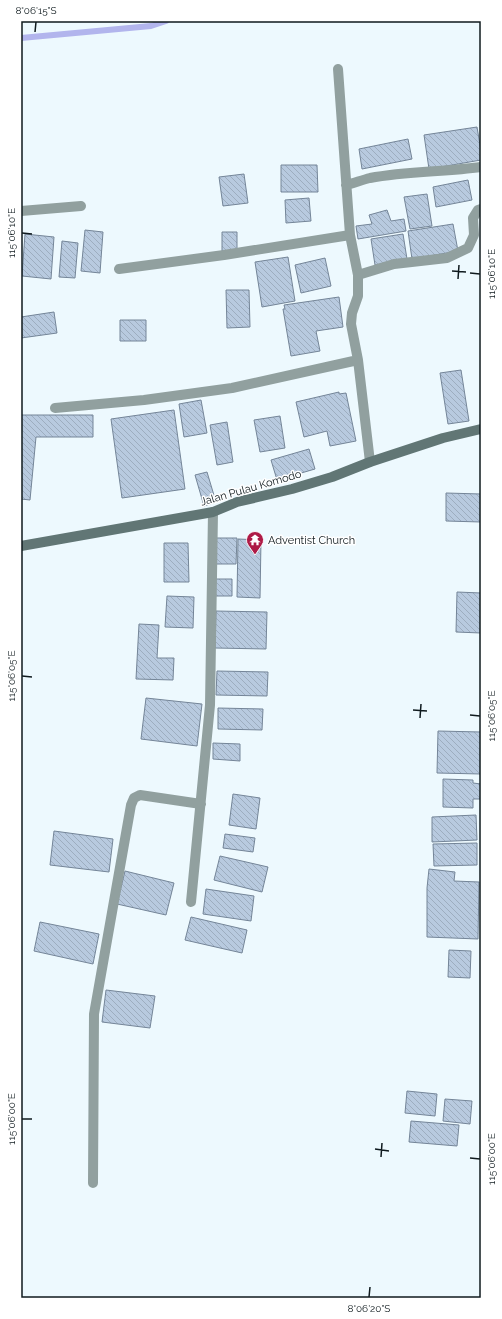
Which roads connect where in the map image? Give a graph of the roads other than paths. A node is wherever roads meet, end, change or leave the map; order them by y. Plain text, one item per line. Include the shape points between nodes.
1 (338, 68) dead end
2 (481, 168) edge
3 (346, 185) junction
4 (81, 206) dead end
5 (481, 209) edge
6 (21, 211) edge
7 (350, 235) junction
8 (119, 269) dead end
9 (358, 275) junction
10 (358, 360) junction
11 (55, 408) dead end
12 (481, 429) edge
13 (370, 462) junction
14 (213, 512) junction
15 (21, 546) edge
16 (201, 804) junction
17 (191, 902) dead end
18 (93, 1183) dead end

1 - 3 street
2 - 3 street via 371,178
3 - 7 street
4 - 6 street
5 - 9 street via 473,218 474,235 468,248 447,258 394,264
7 - 8 street
7 - 9 street
9 - 10 street via 358,296 351,324
10 - 11 street via 232,388 144,400
10 - 13 street
12 - 13 street, Jalan Pulau Komodo via 443,438
13 - 14 street, Jalan Pulau Komodo via 332,477 237,502
14 - 15 street, Jalan Pulau Komodo
14 - 16 street via 210,706
16 - 17 street
16 - 18 street via 140,795 134,798 131,805 94,1014

